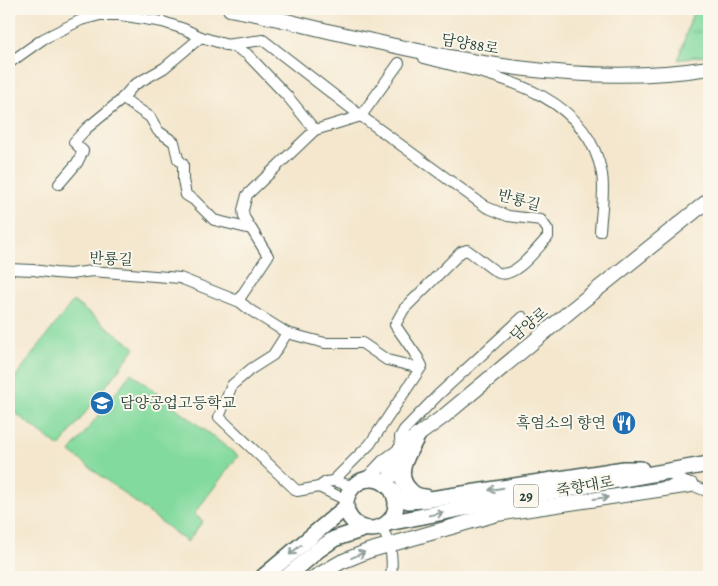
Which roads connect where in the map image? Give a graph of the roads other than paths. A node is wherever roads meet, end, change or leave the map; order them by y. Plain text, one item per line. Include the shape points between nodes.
1 (230, 9) edge
2 (336, 33) junction
3 (201, 37) junction
4 (225, 45) junction
5 (9, 63) edge
6 (400, 63) dead end
7 (709, 68) edge
8 (122, 98) junction
9 (361, 116) junction
10 (315, 130) junction
11 (59, 184) dead end
12 (709, 200) edge
13 (252, 229) junction
14 (600, 231) dead end
15 (9, 269) edge
16 (238, 301) junction
17 (523, 317) dead end
18 (287, 333) junction
19 (420, 368) junction
20 (418, 435) junction
21 (400, 450) junction
22 (709, 464) edge
23 (665, 472) junction
24 (333, 481) junction
25 (691, 485) junction
26 (319, 487) junction
27 (391, 491) junction
28 (709, 492) edge
29 (353, 493) junction
30 (443, 498) junction
31 (384, 525) junction
32 (364, 529) junction
33 (390, 543) junction
34 (263, 577) edge
35 (287, 577) edge
36 (315, 577) edge
37 (391, 577) edge

1 - 2 main road, 담양88로
2 - 7 main road, 담양88로 via 486,63 558,72 631,75
2 - 14 street via 509,81 533,90 572,116 595,150 602,174
3 - 4 street, 반룡길
3 - 5 street, 반룡길 via 163,22 100,15 81,20 43,39
3 - 8 street via 164,68 134,85
4 - 9 street, 반룡길 via 263,40
4 - 10 street, 반룡길 via 247,54
6 - 9 street
8 - 11 street via 74,142 83,151
8 - 13 street via 150,117 158,131 174,142 178,159 183,164 186,195 214,220
9 - 10 street
9 - 19 street, 반룡길 via 486,207 508,216 541,220 548,230 548,237 521,267 508,273 500,274 467,250 461,252 404,309 396,325 418,358
10 - 13 street via 247,196 244,217
12 - 20 main road, 담양로
13 - 16 street via 268,256
15 - 16 street, 반룡길 via 180,278
16 - 18 street, 반룡길
17 - 21 street via 404,430 400,437
18 - 19 street, 반룡길 via 325,343 358,342 387,360
18 - 26 street via 273,354 232,385 218,417 297,491
19 - 24 street via 370,444
20 - 21 main road, 담양로
20 - 30 main road via 404,464 403,480 416,495
21 - 27 main road
21 - 29 main road, 담양로
22 - 23 main road, 죽향대로 / 29
23 - 25 street
23 -> 30 main road, 죽향대로 / 29 via 624,469
31 -> 23 main road, 죽향대로 / 29
24 - 26 street
24 - 29 street
25 - 28 street
33 -> 25 main road via 496,514
26 - 29 street
27 - 29 main road via 381,481
27 - 30 main road, 죽향대로 / 29 via 409,501
27 - 31 main road via 396,507
29 - 32 main road via 351,521
29 -> 34 main road
31 - 32 main road via 372,530
31 - 33 street
32 - 35 main road via 334,539
36 -> 33 main road via 342,562
33 - 37 street

